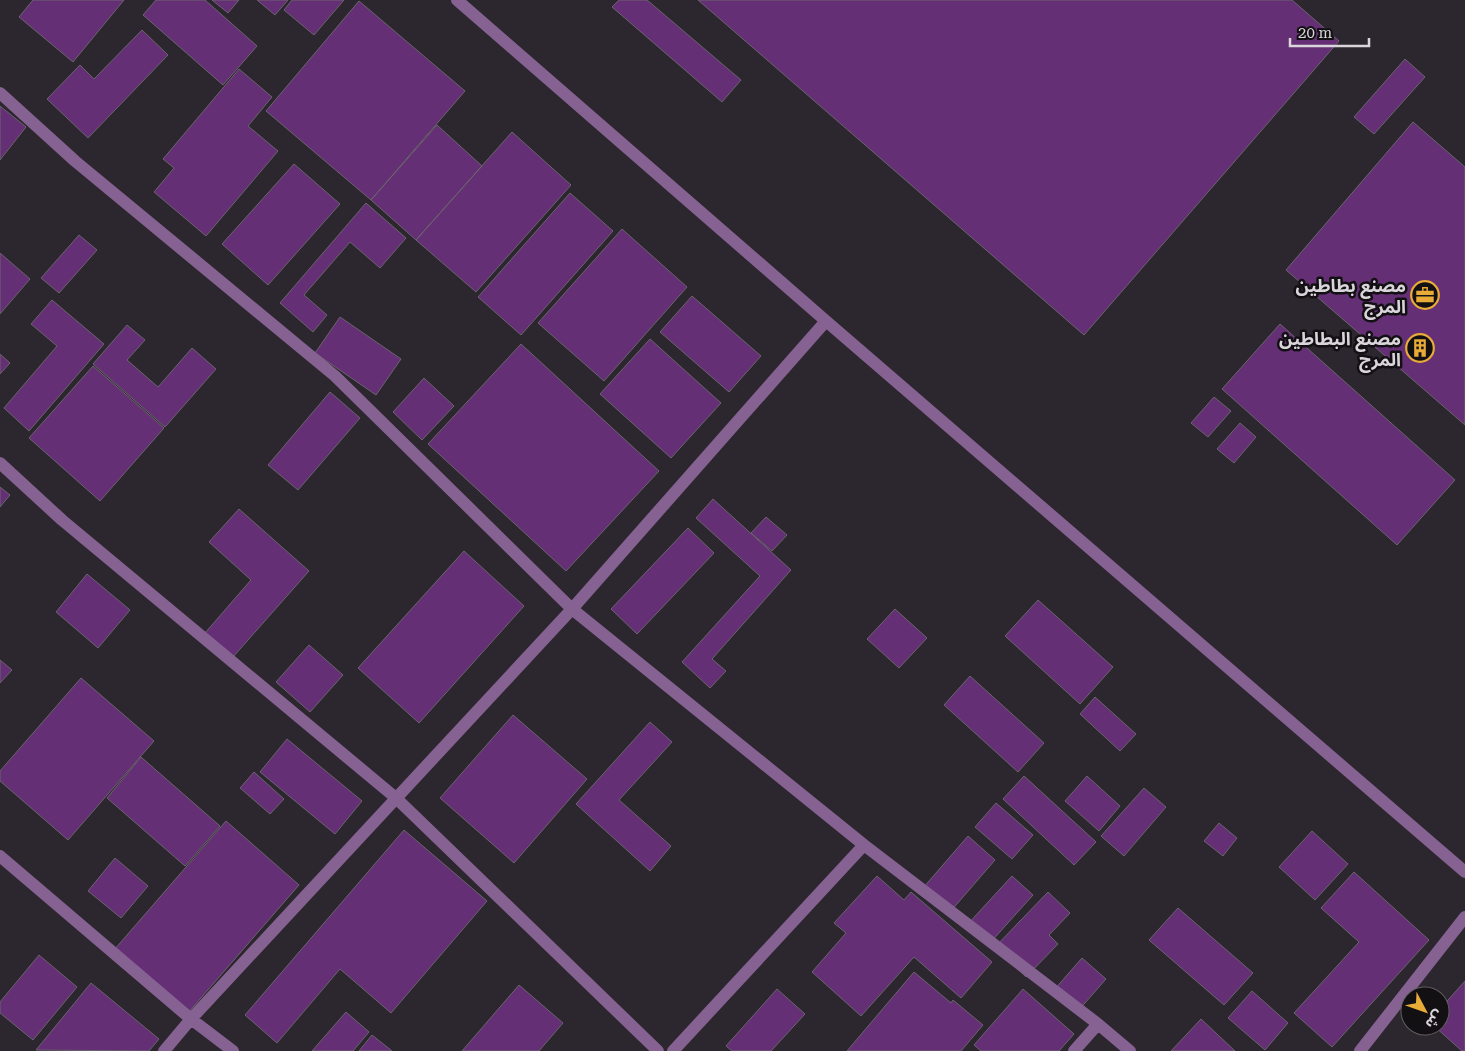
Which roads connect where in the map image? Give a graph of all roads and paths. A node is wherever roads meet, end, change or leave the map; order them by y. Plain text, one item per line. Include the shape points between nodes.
1 (458, 0) edge
2 (0, 93) edge
3 (826, 322) junction
4 (0, 463) edge
5 (572, 609) junction
6 (396, 798) junction
7 (864, 846) junction
8 (0, 856) edge
9 (1465, 872) edge
10 (1465, 916) edge
11 (191, 1019) junction
12 (1098, 1024) junction
13 (1366, 1049) edge
14 (164, 1051) edge
15 (233, 1051) edge
16 (658, 1051) edge
17 (673, 1051) edge
18 (1074, 1051) edge
19 (1130, 1051) edge

1 - 3 street
2 - 5 street via 75,161 335,376
3 - 5 street
3 - 9 street
4 - 6 street via 62,520
5 - 6 street
5 - 7 street
6 - 11 street
6 - 16 street
7 - 12 street
7 - 17 street
8 - 11 street
10 - 13 street
11 - 14 street
11 - 15 street
12 - 18 street
12 - 19 street

